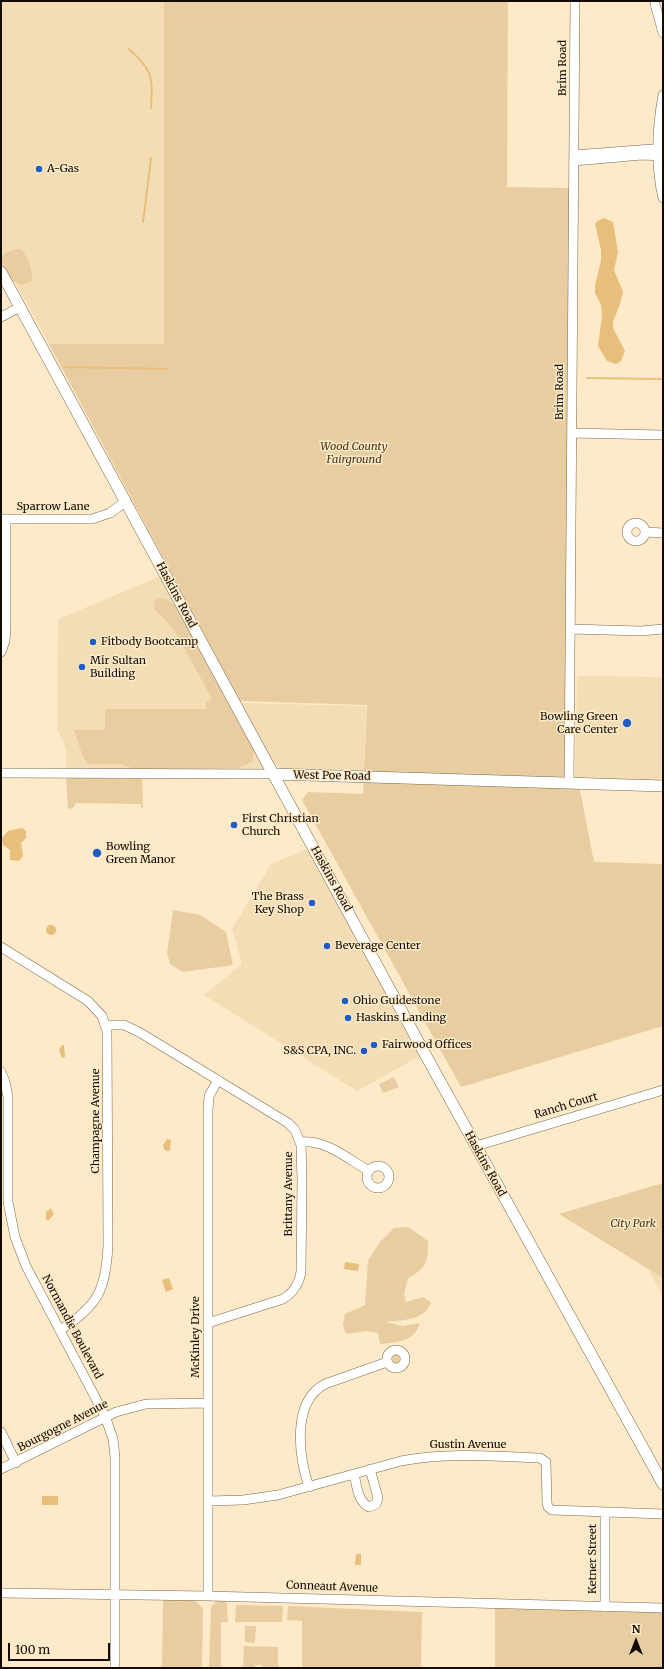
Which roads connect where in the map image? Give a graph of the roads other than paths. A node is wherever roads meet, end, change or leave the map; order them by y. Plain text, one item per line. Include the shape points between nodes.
1 (575, 1) edge
2 (653, 2) edge
3 (663, 34) edge
4 (663, 95) edge
5 (661, 152) edge
6 (574, 158) junction
7 (663, 198) edge
8 (1, 272) edge
9 (20, 307) junction
10 (1, 317) edge
11 (572, 433) junction
12 (663, 435) edge
13 (125, 502) junction
14 (4, 519) edge
15 (646, 532) dead end
16 (663, 533) edge
17 (570, 629) junction
18 (663, 629) edge
19 (1, 652) edge
20 (1, 773) edge
21 (273, 774) junction
22 (569, 783) junction
23 (663, 786) edge
24 (1, 947) edge
25 (105, 1025) junction
26 (1, 1072) edge
27 (218, 1080) junction
28 (663, 1090) edge
29 (300, 1142) junction
30 (476, 1146) junction
31 (369, 1171) dead end
32 (208, 1323) junction
33 (60, 1330) junction
34 (387, 1362) dead end
35 (208, 1403) junction
36 (105, 1416) junction
37 (1, 1432) edge
38 (16, 1463) junction
39 (370, 1469) junction
40 (1, 1470) edge
41 (354, 1474) junction
42 (663, 1484) edge
43 (309, 1487) junction
44 (209, 1500) junction
45 (605, 1512) junction
46 (663, 1514) edge
47 (1, 1593) edge
48 (115, 1594) junction
49 (208, 1596) junction
50 (605, 1606) junction
51 (663, 1608) edge
52 (115, 1668) edge

1 - 6 street, Brim Road
2 - 3 street
4 - 5 street via 660,108
5 - 6 street
5 - 7 street via 659,174
6 - 11 street, Brim Road
8 - 9 main road, Haskins Road
9 - 10 street
9 - 13 main road, Haskins Road
11 - 12 street
11 - 17 street, Brim Road
13 - 14 street, Sparrow Lane via 110,513 92,519
13 - 21 main road, Haskins Road
14 - 19 street via 6,641
15 - 16 street
17 - 18 street
17 - 22 street, Brim Road
20 - 21 street, West Poe Road
21 - 22 main road, West Poe Road
21 - 30 main road, Haskins Road
22 - 23 main road, West Poe Road
24 - 25 street, Champagne Avenue via 88,1001 98,1011
25 - 27 street, Brittany Avenue via 119,1024 129,1027
25 - 33 street, Champagne Avenue via 108,1045 108,1245 105,1276 92,1304 78,1318
26 - 33 street, Normandie Boulevard via 8,1097 8,1186 11,1221 20,1252
27 - 29 street, Brittany Avenue via 288,1123 295,1130
27 - 32 street, McKinley Drive via 209,1096 208,1110
28 - 30 street, Ranch Court
29 - 31 street via 323,1144
29 - 32 street, Brittany Avenue via 301,1272 298,1283 283,1299
30 - 42 main road, Haskins Road
32 - 35 street, McKinley Drive
33 - 36 street, Normandie Boulevard
34 - 43 street via 325,1384 308,1398 302,1414 302,1464
35 - 36 street, Bourgogne Avenue via 146,1404
35 - 44 street, McKinley Drive
36 - 38 street, Bourgogne Avenue
36 - 48 street, Normandie Boulevard via 113,1439 115,1457
37 - 38 street
38 - 40 street, Bourgogne Avenue
39 - 41 street, Gustin Avenue
39 - 41 street via 378,1498 376,1504 369,1507 361,1499
39 - 45 street, Gustin Avenue via 401,1460 436,1456 540,1458 546,1462 548,1507 559,1511
41 - 43 street, Gustin Avenue
43 - 44 street, Gustin Avenue via 258,1499
44 - 49 street, McKinley Drive
45 - 46 street, Gustin Avenue
45 - 50 street, Ketner Street
47 - 48 street, Conneaut Avenue
48 - 49 street, Conneaut Avenue
48 - 52 street, Normandie Boulevard
49 - 50 street, Conneaut Avenue
50 - 51 street, Conneaut Avenue

